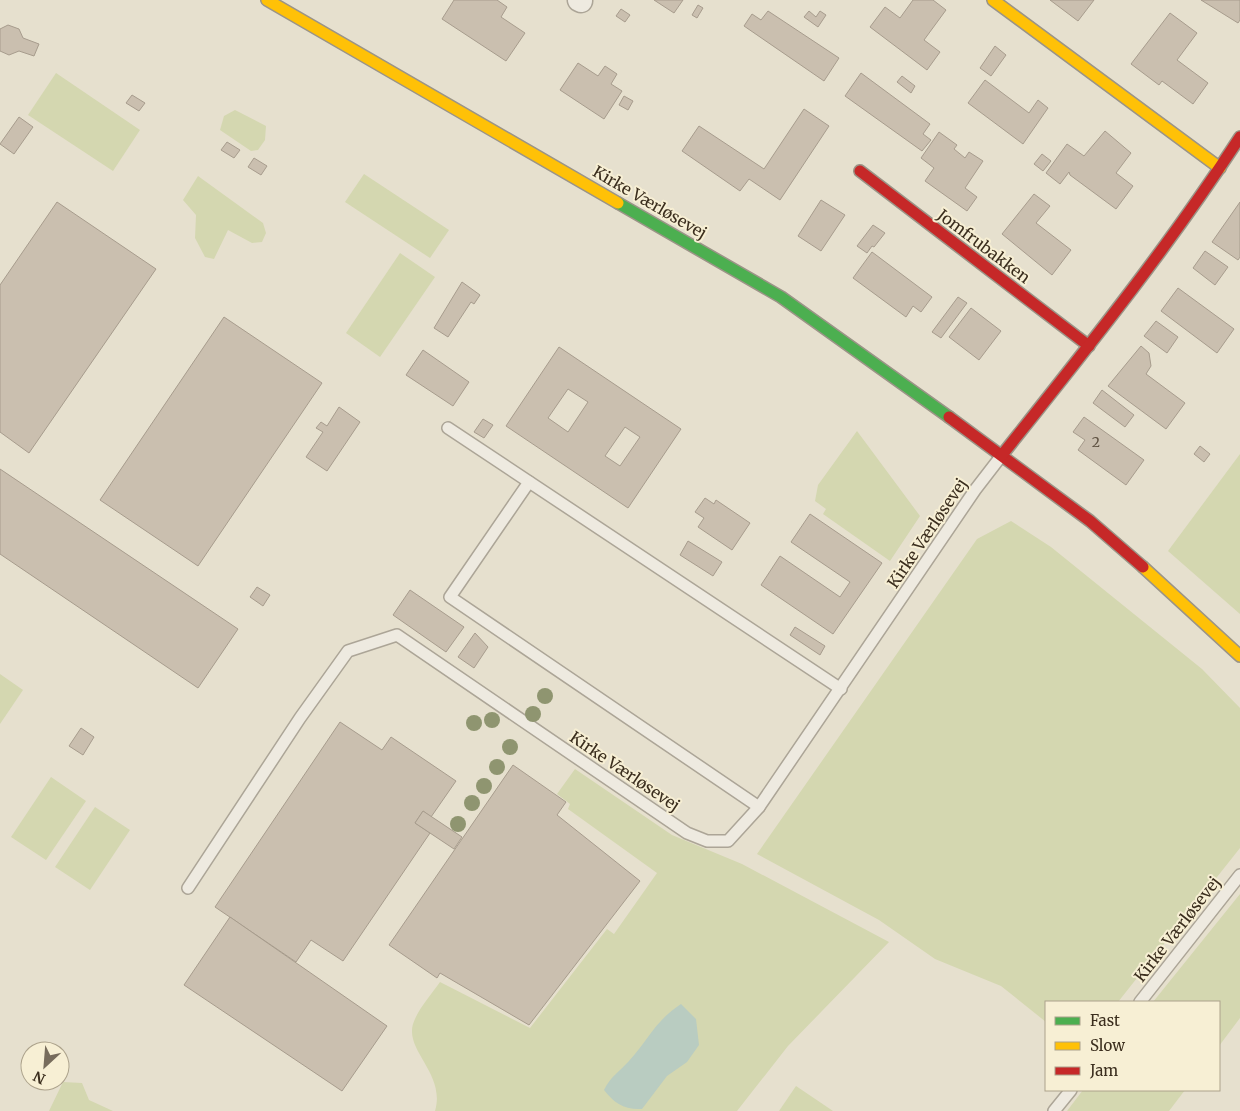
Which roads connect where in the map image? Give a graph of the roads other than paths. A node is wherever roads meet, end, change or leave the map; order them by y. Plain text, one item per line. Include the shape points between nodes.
1 (266, 0) edge
2 (993, 0) edge
3 (1240, 137) edge
4 (1220, 168) junction
5 (860, 171) dead end
6 (1089, 346) junction
7 (448, 428) dead end
8 (1002, 455) junction
9 (529, 482) junction
10 (1240, 656) edge
11 (840, 689) junction
12 (759, 807) junction
13 (1240, 875) edge
14 (188, 888) dead end
15 (1141, 1001) edge
16 (1070, 1091) edge
17 (1054, 1111) edge

1 - 8 street, Kirke Værløsevej via 781,297
2 - 4 street
3 - 4 street
4 - 6 street
5 - 6 street, Jomfrubakken
6 - 8 street
7 - 9 lane
8 - 10 street, Kirke Værløsevej via 1090,521
8 - 11 lane, Kirke Værløsevej
9 - 11 lane
9 - 12 lane via 450,597
11 - 12 lane, Kirke Værløsevej
12 - 14 lane, Kirke Værløsevej via 728,840 707,841 687,833 397,635 348,651
13 - 15 lane, Kirke Værløsevej
16 - 17 lane

